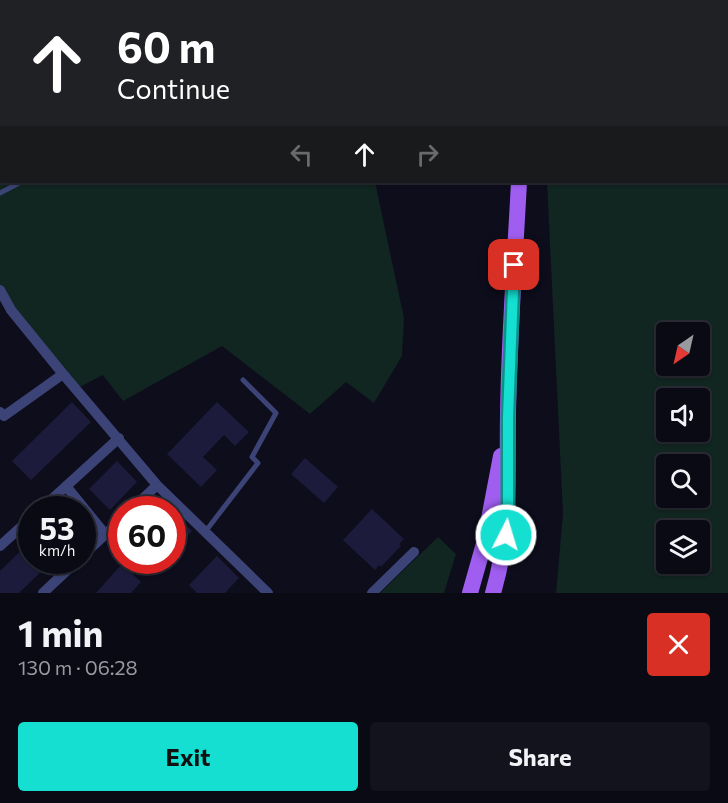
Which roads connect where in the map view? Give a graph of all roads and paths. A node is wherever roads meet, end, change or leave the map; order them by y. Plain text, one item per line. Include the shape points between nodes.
1 (19, 183) edge
2 (519, 183) edge
3 (0, 193) edge
4 (0, 291) edge
5 (63, 374) junction
6 (243, 380) dead end
7 (0, 412) edge
8 (508, 417) junction
9 (119, 438) junction
10 (157, 485) junction
11 (66, 486) junction
12 (55, 496) edge
13 (146, 496) edge
14 (18, 530) edge
15 (108, 531) edge
16 (205, 531) junction
17 (105, 534) junction
18 (96, 543) edge
19 (0, 546) edge
20 (414, 552) dead end
21 (63, 574) edge
22 (266, 592) edge
23 (43, 593) edge
24 (372, 593) edge
25 (470, 593) edge
26 (493, 593) edge

1 - 3 lane
2 - 8 main road
4 - 5 street
5 - 7 street via 4,416
5 - 9 street
6 - 16 lane via 276,413 252,457 258,463
8 - 25 main road via 485,540
8 - 26 main road via 508,518
9 - 10 street
9 - 11 street
10 - 13 street
10 - 16 street
11 - 12 street
11 - 17 street
14 - 19 street
15 - 17 street
16 - 22 street
17 - 18 street
20 - 24 street
21 - 23 street

